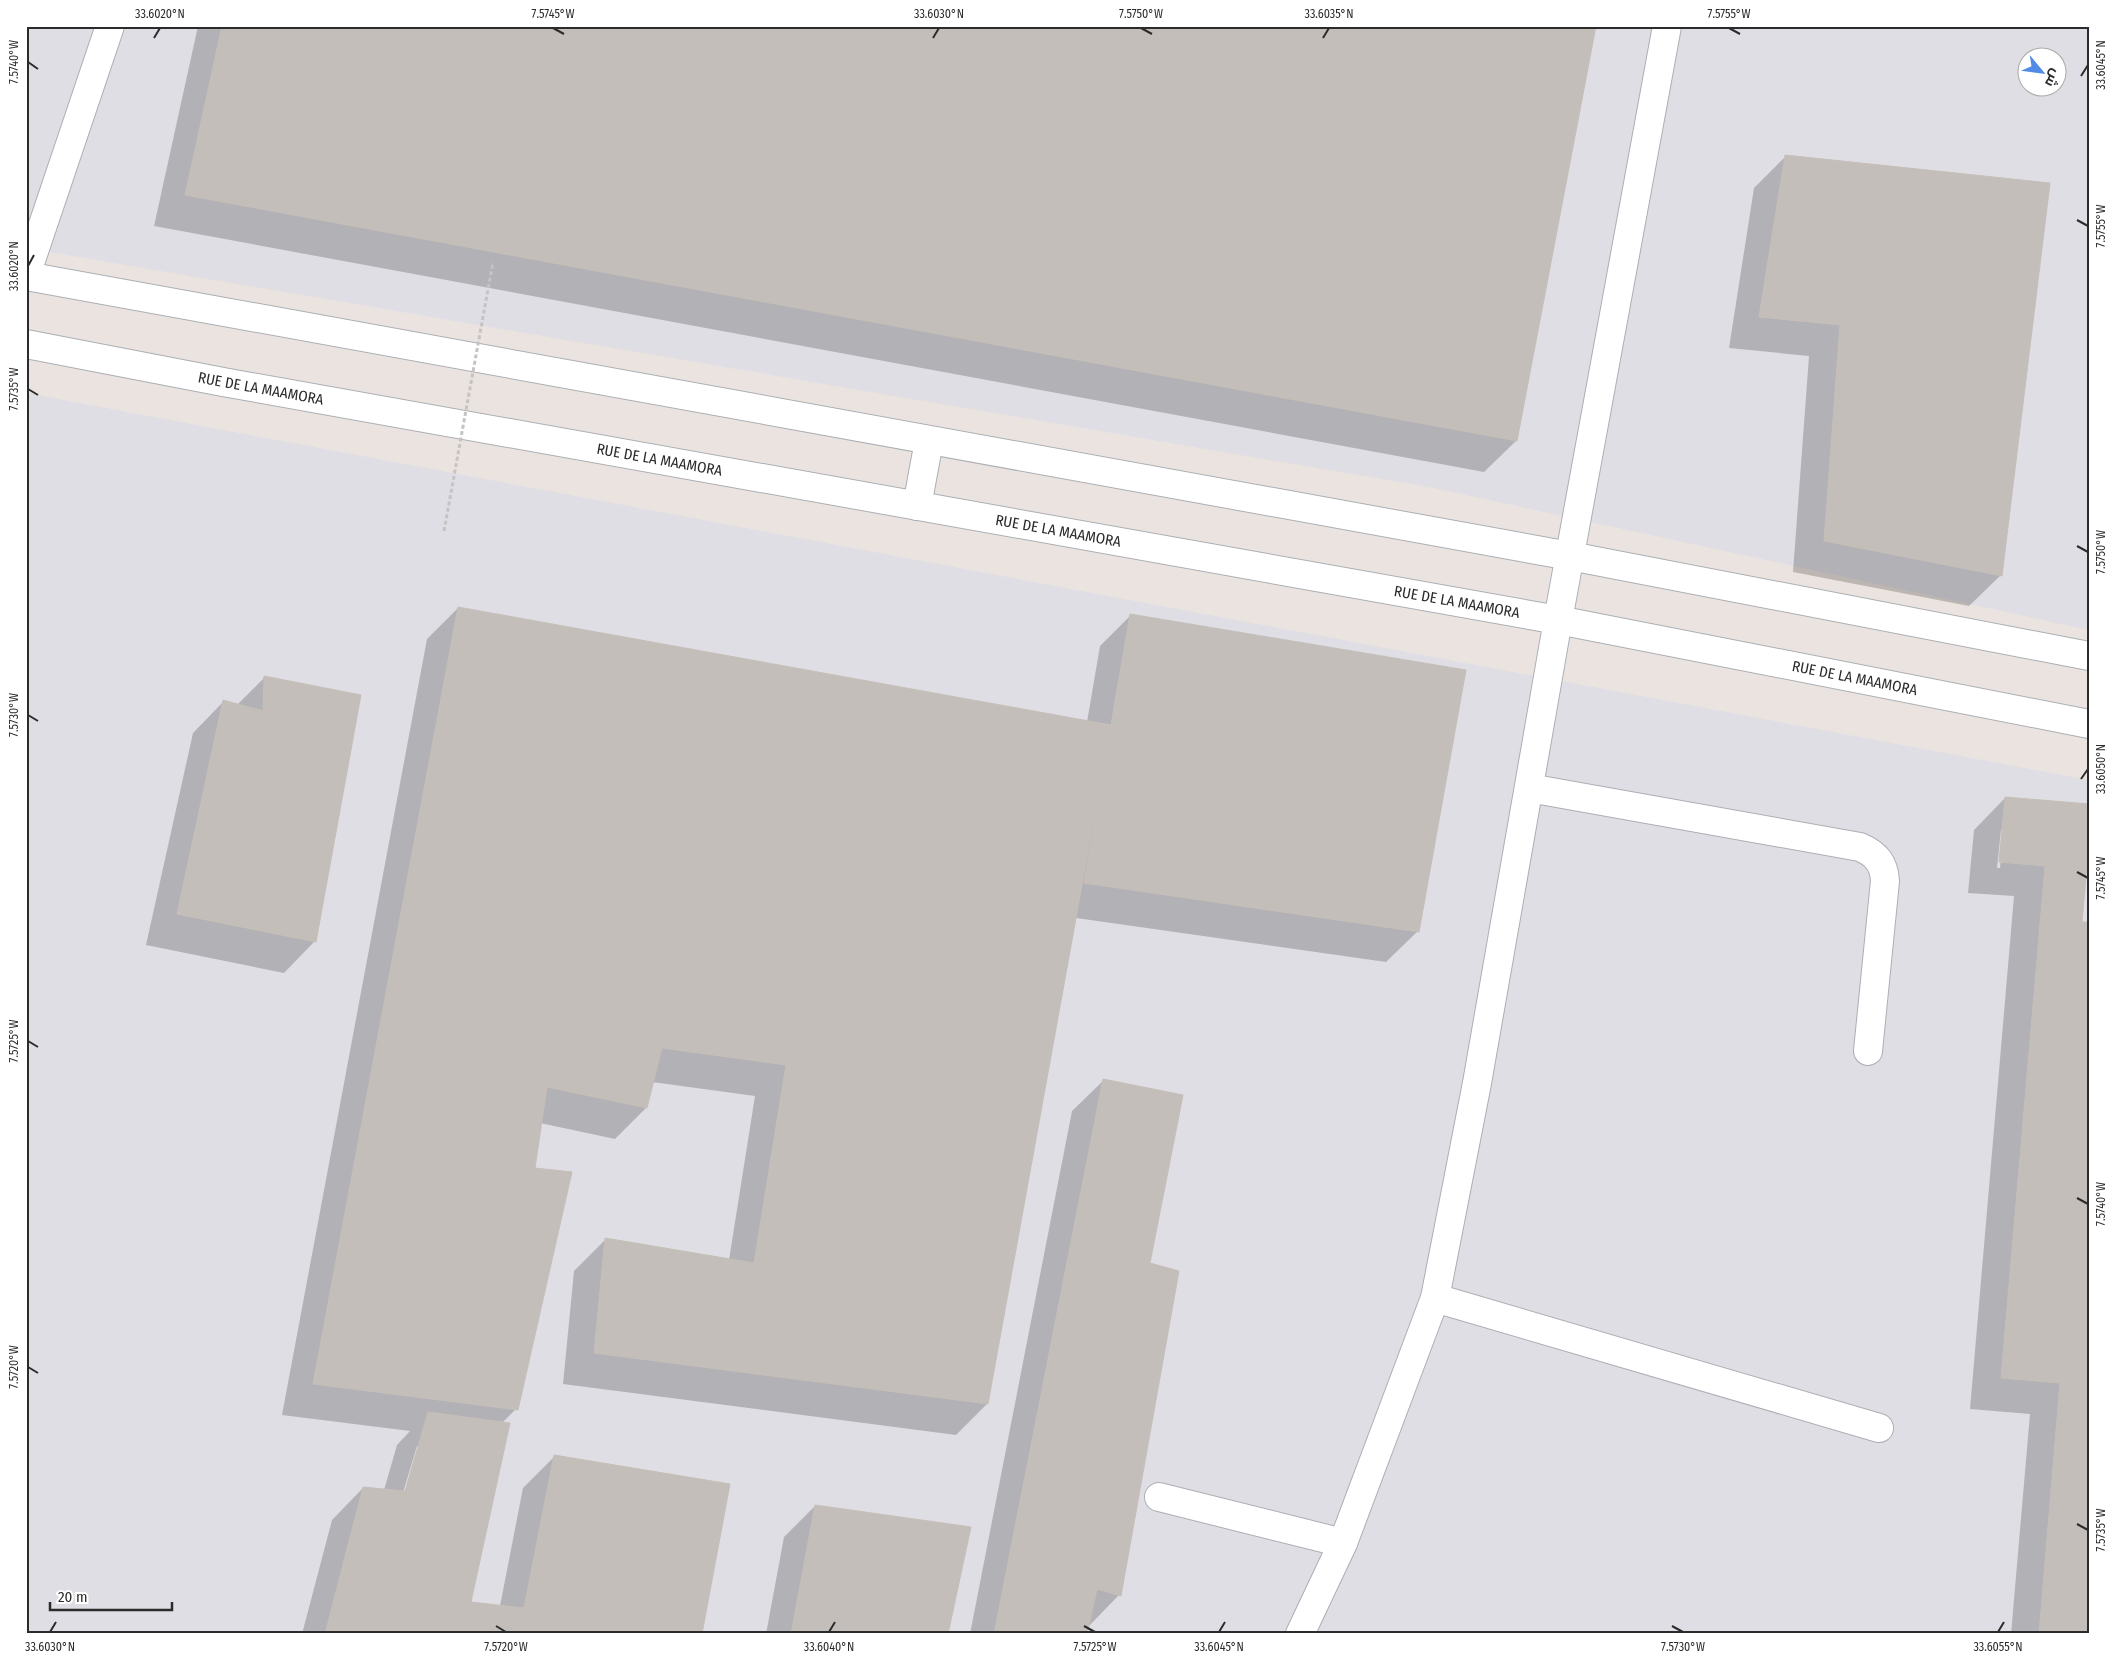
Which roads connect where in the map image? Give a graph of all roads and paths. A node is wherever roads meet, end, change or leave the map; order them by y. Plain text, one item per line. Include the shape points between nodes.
1 (110, 26) edge
2 (1667, 26) edge
3 (493, 262) dead end
4 (26, 275) edge
5 (26, 344) edge
6 (928, 441) junction
7 (917, 506) junction
8 (444, 531) dead end
9 (1570, 556) junction
10 (1558, 620) junction
11 (2089, 656) edge
12 (2089, 724) edge
13 (1529, 788) junction
14 (1868, 1051) dead end
15 (1435, 1298) junction
16 (1879, 1428) dead end
17 (1159, 1497) dead end
18 (1343, 1543) junction
19 (1300, 1634) edge

1 - 4 street
2 - 9 street
3 - 8 path, bridge
4 - 6 street
5 - 7 street, RUE DE LA MAAMORA
6 - 7 street
6 - 9 street
7 - 10 street, RUE DE LA MAAMORA
9 - 10 street
9 - 11 street
10 - 12 street, RUE DE LA MAAMORA
10 - 13 street
13 - 14 street via 1860,847 1871,852 1884,869 1885,881
13 - 15 street
15 - 16 street
15 - 18 street
17 - 18 street
18 - 19 street

